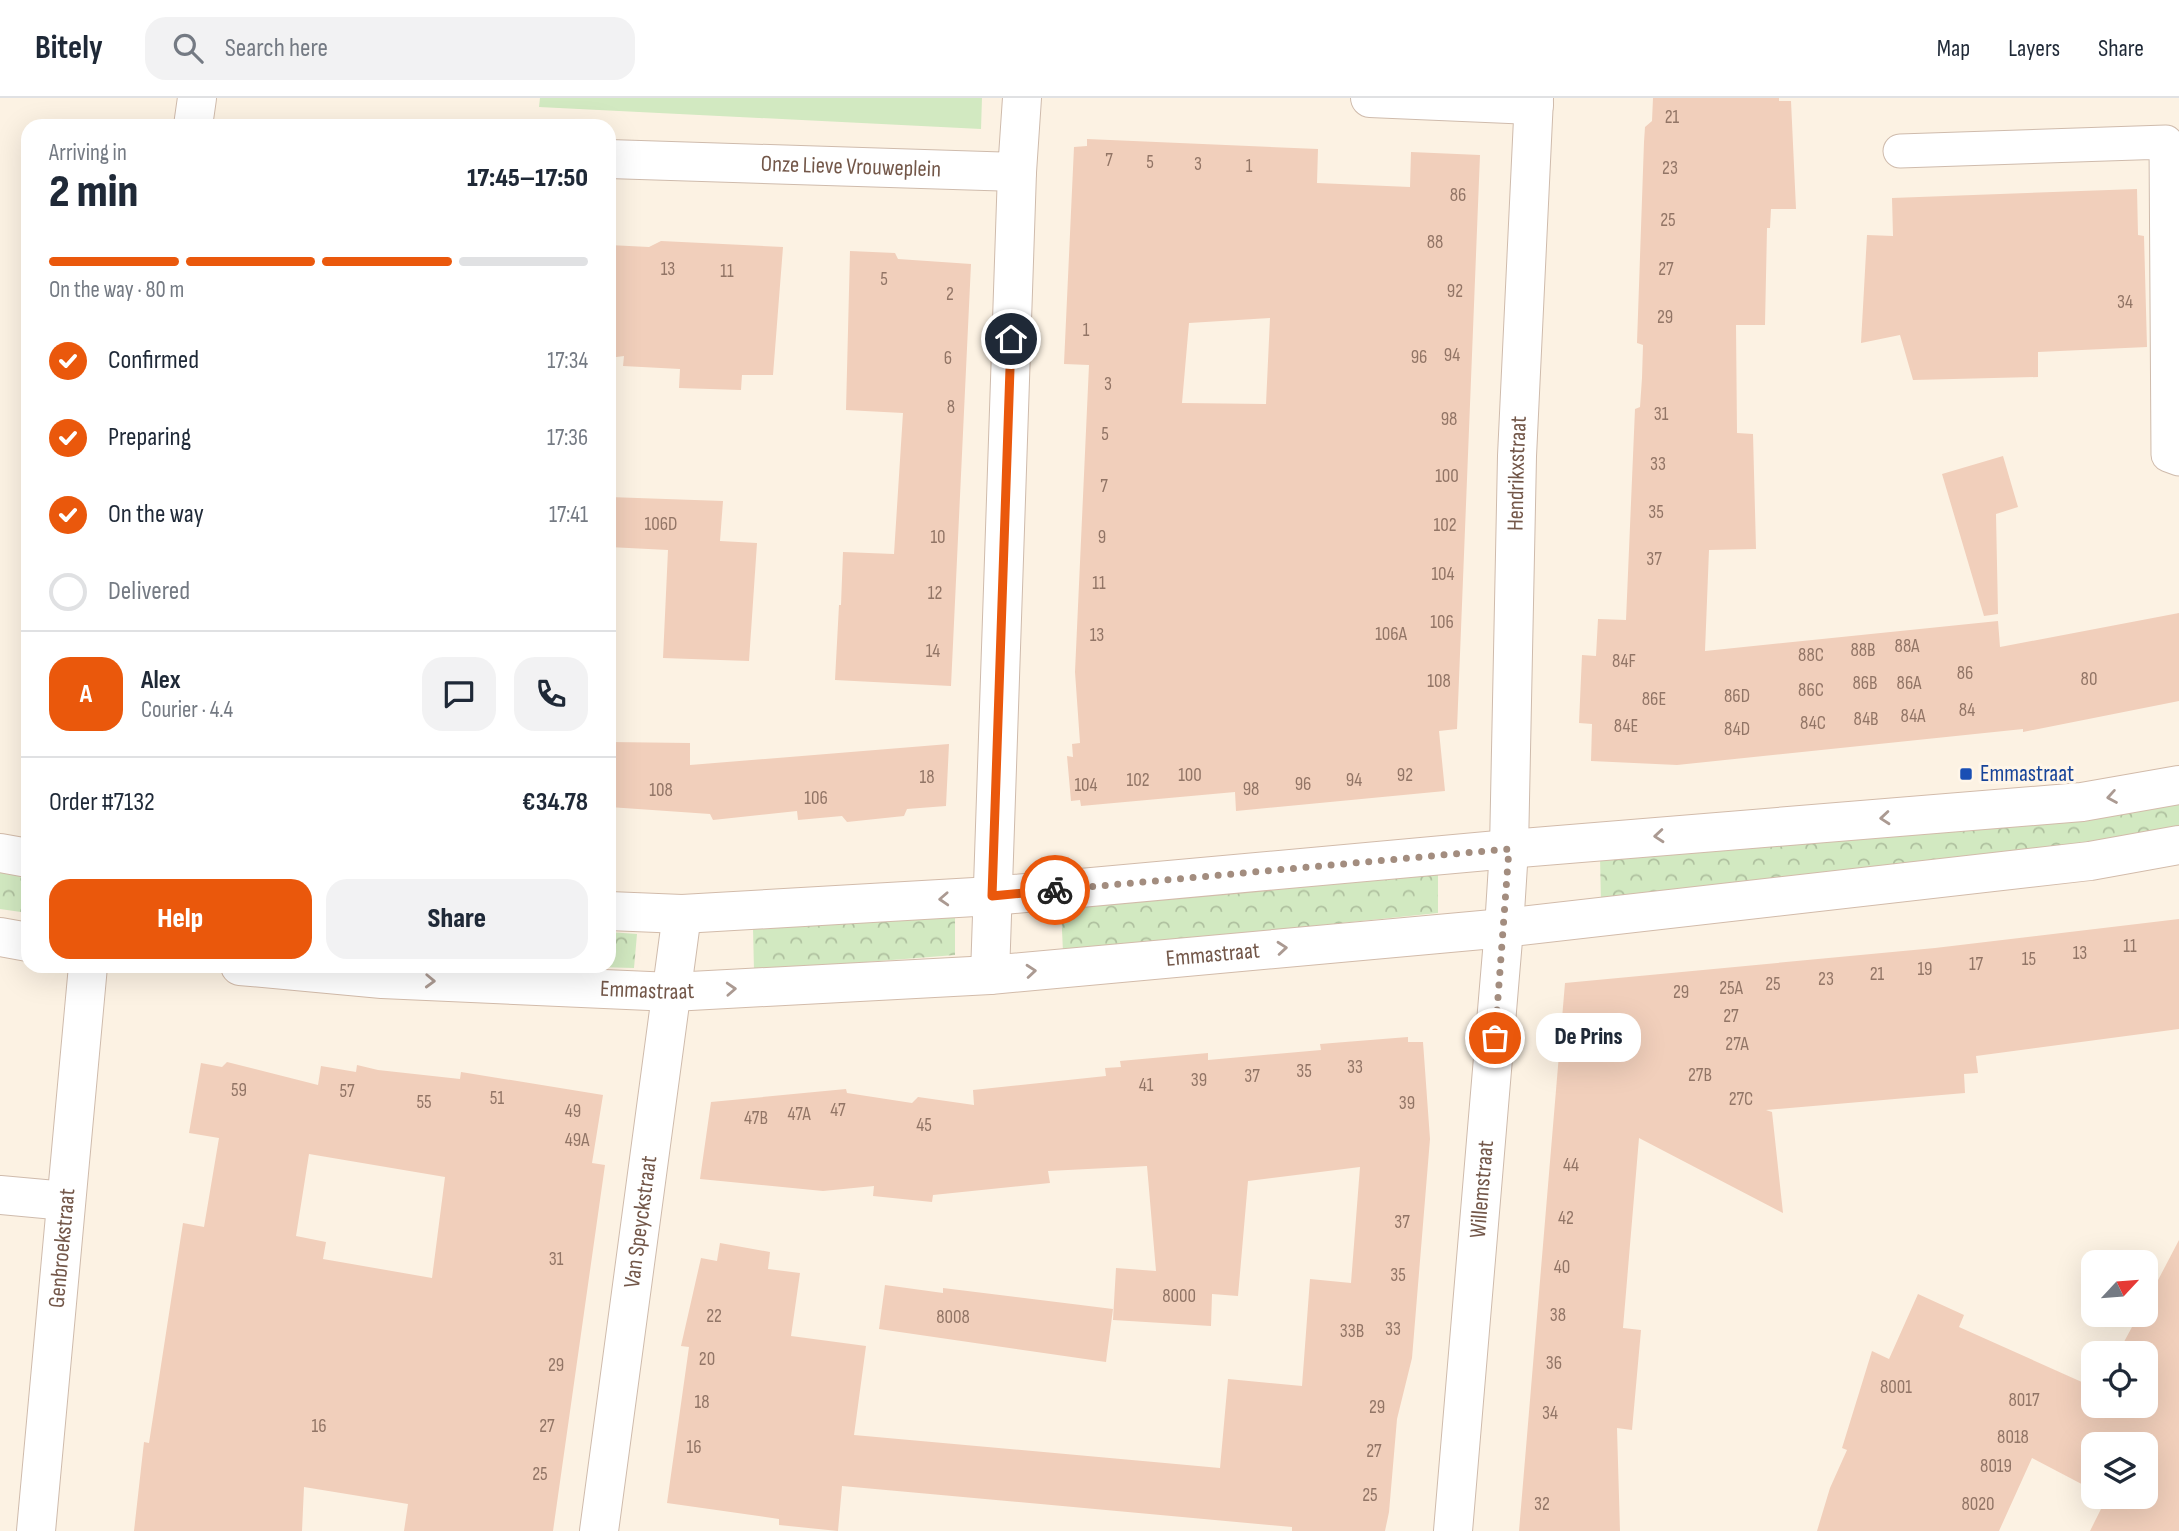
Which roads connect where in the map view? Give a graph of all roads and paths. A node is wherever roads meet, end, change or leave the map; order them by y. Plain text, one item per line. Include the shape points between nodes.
1 (197, 98) edge
2 (1022, 98) edge
3 (1370, 98) edge
4 (1534, 102) edge
5 (194, 119) edge
6 (1900, 151) dead end
7 (616, 159) edge
8 (1017, 172) junction
9 (2179, 459) edge
10 (2179, 785) edge
11 (2179, 845) edge
12 (1509, 849) junction
13 (0, 853) edge
14 (21, 857) edge
15 (992, 896) junction
16 (616, 911) edge
17 (682, 914) junction
18 (1504, 928) junction
19 (0, 937) edge
20 (21, 941) edge
21 (87, 973) edge
22 (316, 973) edge
23 (989, 975) junction
24 (672, 992) junction
25 (0, 1195) edge
26 (66, 1201) junction
27 (36, 1531) edge
28 (599, 1531) edge
29 (1454, 1531) edge

1 - 5 street
2 - 8 street
3 - 4 street
4 - 12 street, Hendrikxstraat via 1517,456
6 - 9 lane via 2166,142 2168,455
7 - 8 street, Onze Lieve Vrouweplein
8 - 15 street
10 -> 12 street via 2082,802
11 - 18 street, Emmastraat via 2090,861
12 - 15 street
12 - 18 street, Willemstraat
13 - 14 street
15 -> 17 street
15 - 23 street
16 - 17 street
17 - 24 street, Van Speyckstraat
23 -> 18 street, Emmastraat
18 - 29 street, Willemstraat
19 - 20 street
21 - 26 street, Genbroekstraat
22 -> 24 street, Emmastraat
24 -> 23 street, Emmastraat
24 - 28 street, Van Speyckstraat
25 - 26 street
26 - 27 street, Genbroekstraat

